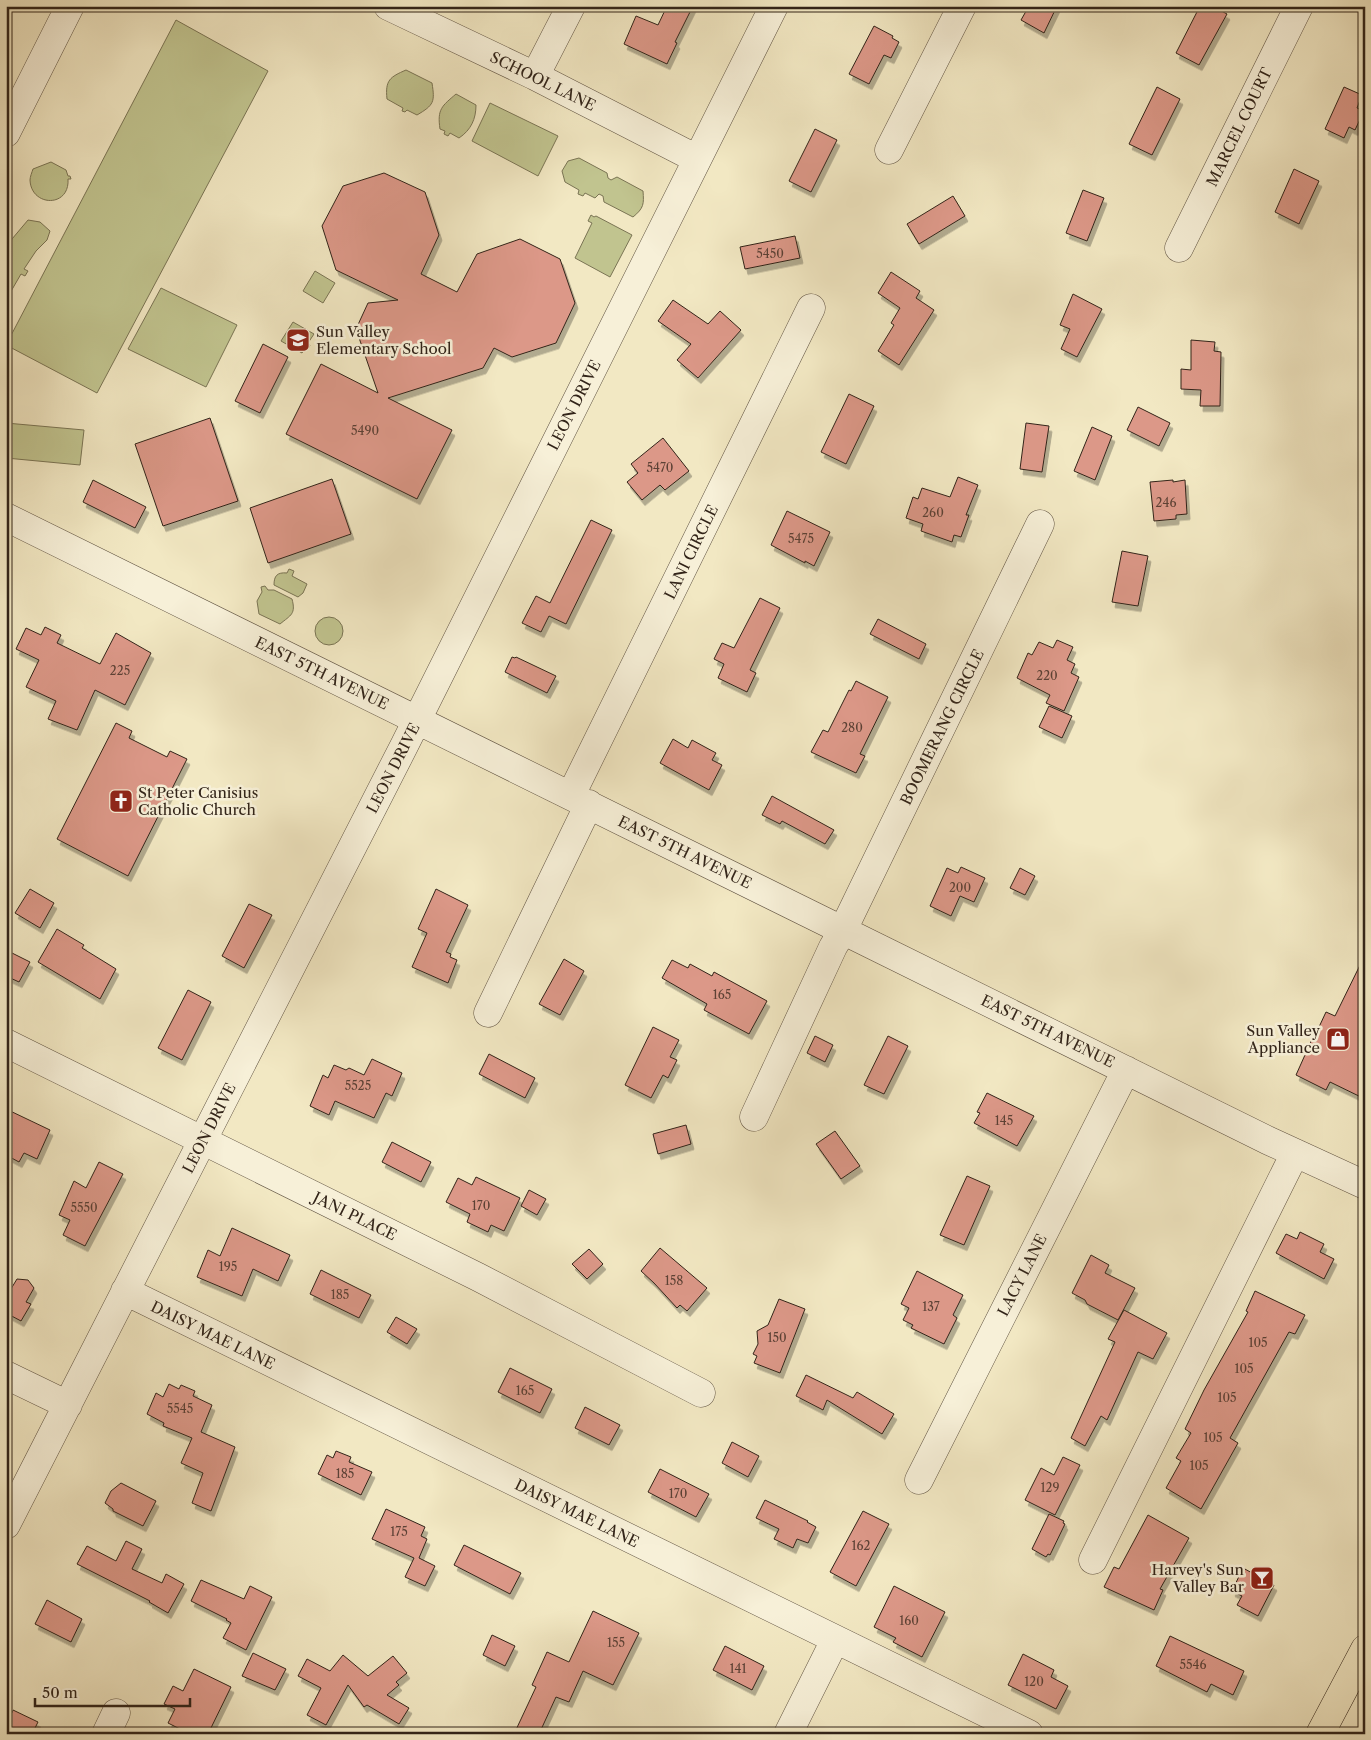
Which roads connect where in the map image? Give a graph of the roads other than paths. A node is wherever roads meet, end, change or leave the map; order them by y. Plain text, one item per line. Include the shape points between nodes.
1 (70, 6) edge
2 (388, 6) edge
3 (571, 6) edge
4 (774, 6) edge
5 (962, 6) edge
6 (1299, 6) edge
7 (535, 76) junction
8 (6, 133) edge
9 (889, 150) dead end
10 (697, 159) junction
11 (1179, 248) dead end
12 (810, 308) dead end
13 (6, 516) edge
14 (1040, 524) dead end
15 (418, 720) junction
16 (580, 800) junction
17 (844, 930) junction
18 (488, 1012) dead end
19 (6, 1043) edge
20 (1126, 1070) junction
21 (754, 1117) dead end
22 (203, 1140) junction
23 (1295, 1153) junction
24 (1365, 1185) edge
25 (126, 1291) junction
26 (6, 1375) edge
27 (702, 1393) dead end
28 (68, 1405) junction
29 (919, 1480) dead end
30 (6, 1526) edge
31 (1093, 1560) dead end
32 (836, 1640) junction
33 (1365, 1649) edge
34 (788, 1734) edge
35 (1029, 1734) edge
36 (1320, 1734) edge

1 - 8 street
2 - 7 street, SCHOOL LANE
3 - 7 street
4 - 10 street, LEON DRIVE
5 - 9 street
6 - 11 street, MARCEL COURT
7 - 10 street, SCHOOL LANE
10 - 15 street, LEON DRIVE
12 - 16 street, LANI CIRCLE
13 - 15 street, EAST 5TH AVENUE
14 - 17 street, BOOMERANG CIRCLE
15 - 16 street, EAST 5TH AVENUE
15 - 22 street, LEON DRIVE
16 - 17 street, EAST 5TH AVENUE
16 - 18 street, LANI CIRCLE
17 - 20 street, EAST 5TH AVENUE
17 - 21 street, BOOMERANG CIRCLE via 833,947
19 - 22 street, JANI PLACE
20 - 23 street, EAST 5TH AVENUE
20 - 29 street, LACY LANE
22 - 25 street, LEON DRIVE
22 - 27 street, JANI PLACE
23 - 24 street, EAST 5TH AVENUE
23 - 31 street
25 - 28 street, LEON DRIVE
25 - 32 street, DAISY MAE LANE
26 - 28 street
28 - 30 street, LEON DRIVE
32 - 34 street
32 - 35 street, DAISY MAE LANE
33 - 36 main road

